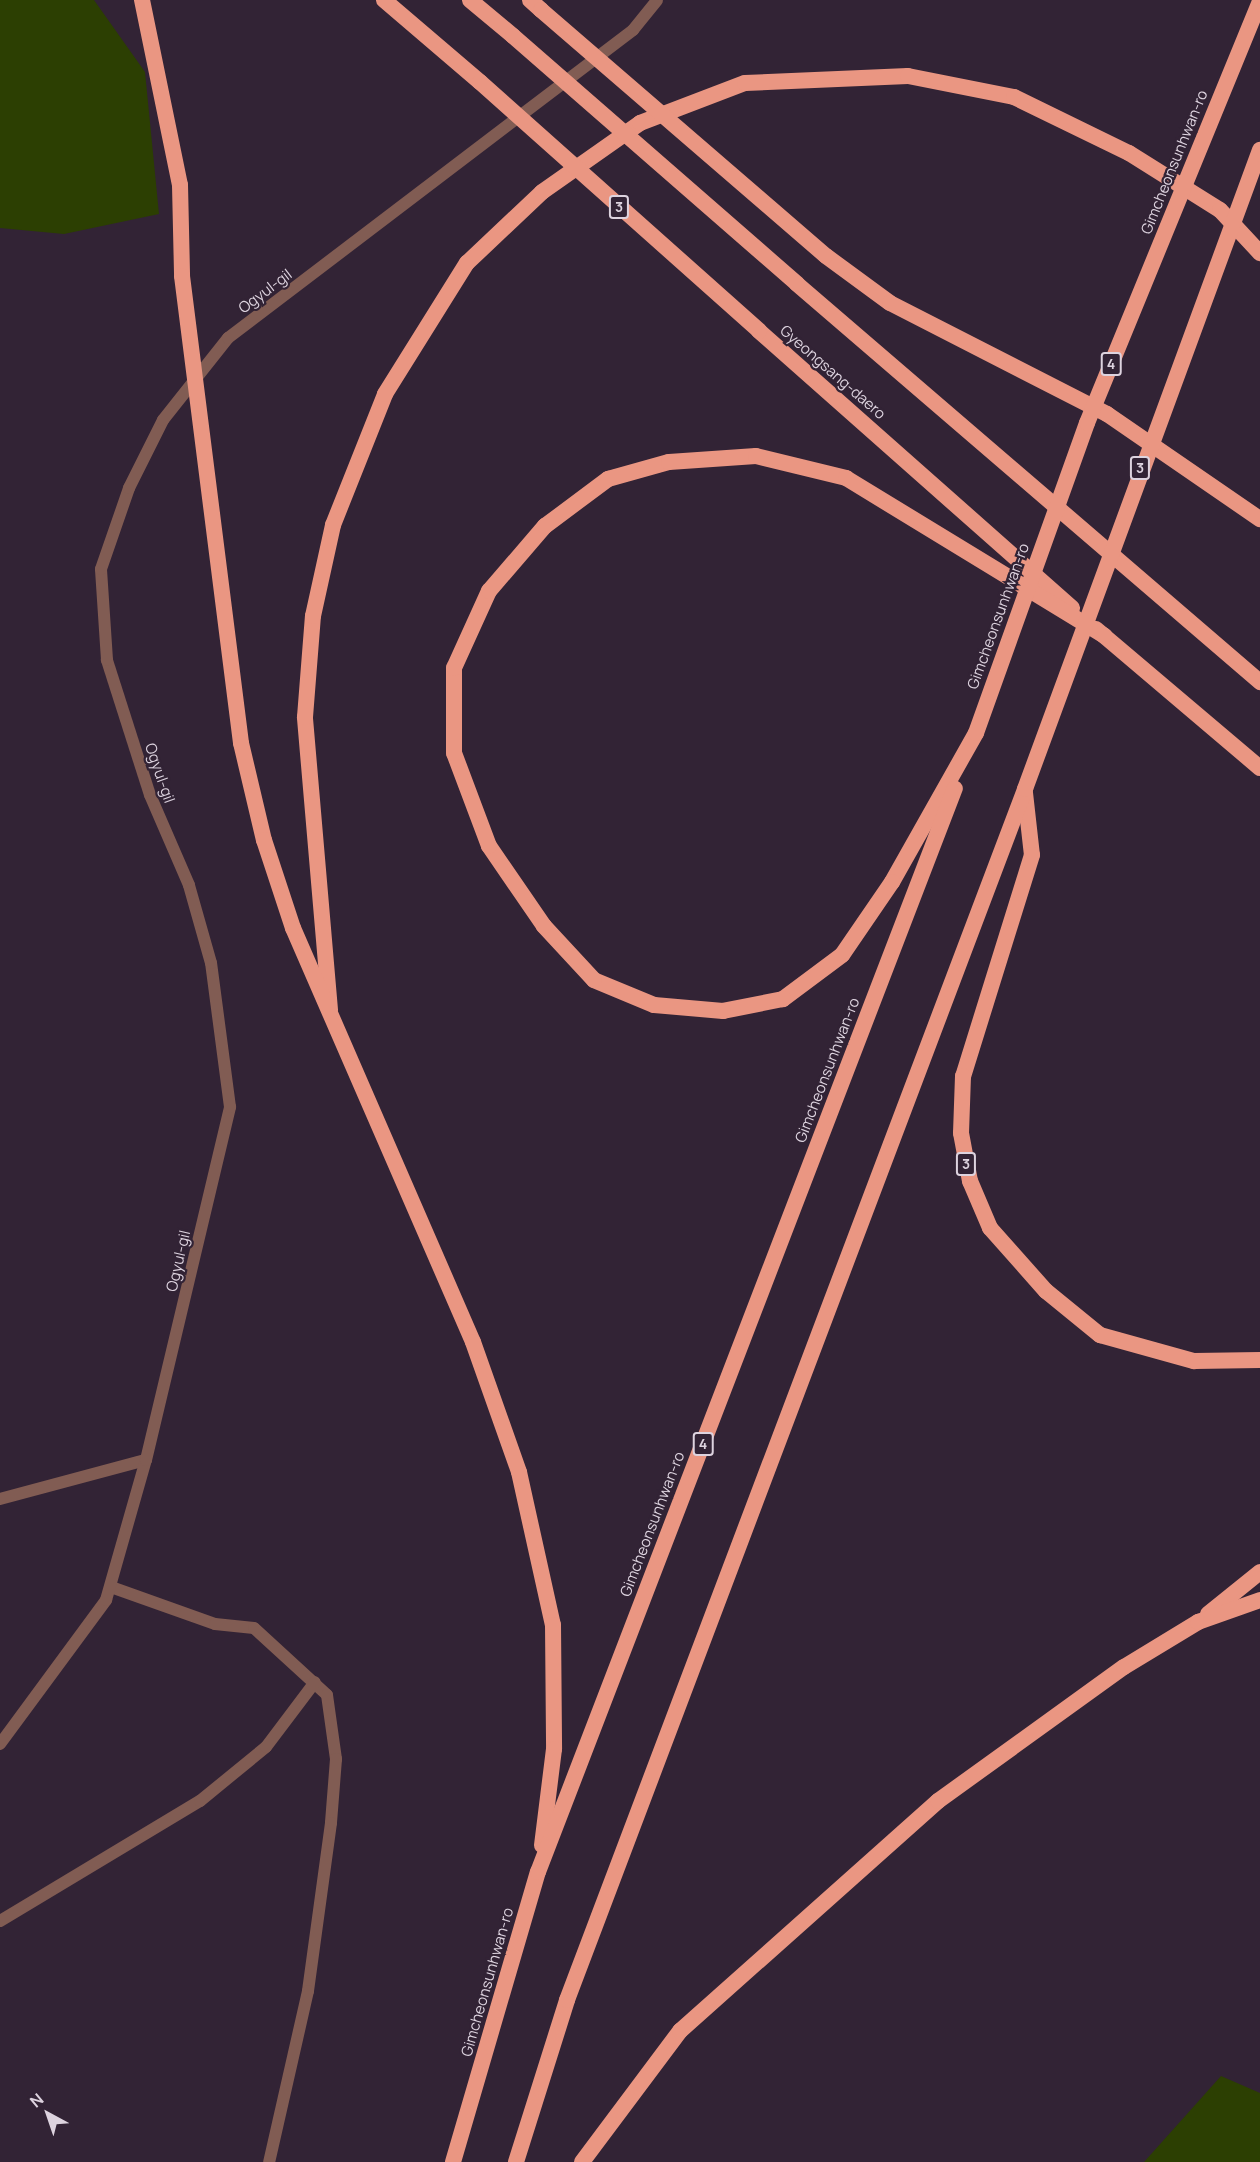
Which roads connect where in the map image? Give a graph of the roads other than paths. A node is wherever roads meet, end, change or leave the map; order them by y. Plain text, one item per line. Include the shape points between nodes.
1 (142, 0) edge
2 (384, 0) edge
3 (470, 0) edge
4 (657, 0) edge
5 (1260, 1) edge
6 (535, 5) edge
7 (1260, 150) edge
8 (1260, 253) edge
9 (1260, 519) edge
10 (1105, 636) junction
11 (1260, 682) edge
12 (976, 734) junction
13 (1257, 767) edge
14 (1025, 789) junction
15 (332, 1021) junction
16 (1260, 1360) edge
17 (146, 1460) junction
18 (0, 1499) edge
19 (1260, 1572) edge
20 (111, 1587) junction
21 (1260, 1600) edge
22 (1198, 1622) junction
23 (315, 1682) junction
24 (0, 1744) edge
25 (538, 1872) junction
26 (0, 1921) edge
27 (269, 2162) edge
28 (453, 2162) edge
29 (516, 2162) edge
30 (582, 2162) edge

1 - 15 highway, bridge via 180,185 182,276 240,743 289,917
2 - 10 highway, Gyeongsang-daero / 3, bridge
3 - 11 highway, bridge
4 - 17 street, Ogyul-gil via 633,30 228,338 163,420 129,488 101,569 107,660 150,795 189,885 211,963 230,1107
5 - 12 highway, Gimcheonsunhwan-ro / 4, bridge via 1087,423
6 - 9 highway, bridge via 826,256 890,303 1107,414
7 - 14 highway, 3, bridge
8 - 15 highway, bridge via 1220,210 1139,159 1014,97 908,76 745,83 640,123 543,192 467,263 385,394 333,525 313,616 305,717
10 - 12 highway via 846,478 756,456 669,462 608,479 545,526 489,591 454,668 454,753 489,846 544,926 594,980 654,1005 723,1011 783,999 842,955 892,882
10 - 13 highway, Gyeongsang-daero / 3
12 - 25 highway, Gimcheonsunhwan-ro / 4
14 - 16 highway, 3 via 1032,855 963,1076 961,1133 970,1181 990,1228 1046,1291 1100,1335 1194,1361
14 - 29 highway via 567,2000
15 - 25 highway, bridge via 473,1342 519,1472 553,1625 554,1749
17 - 18 street
17 - 20 street, Ogyul-gil
19 - 22 highway
20 - 23 street via 215,1624 254,1628
20 - 24 street, Ogyul-gil via 106,1600
21 - 22 highway
22 - 30 highway via 1124,1667 938,1801 680,2031
23 - 26 street via 266,1747 200,1801
23 - 27 street via 327,1695 336,1759 331,1823 308,1991
25 - 28 highway, Gimcheonsunhwan-ro / 4

